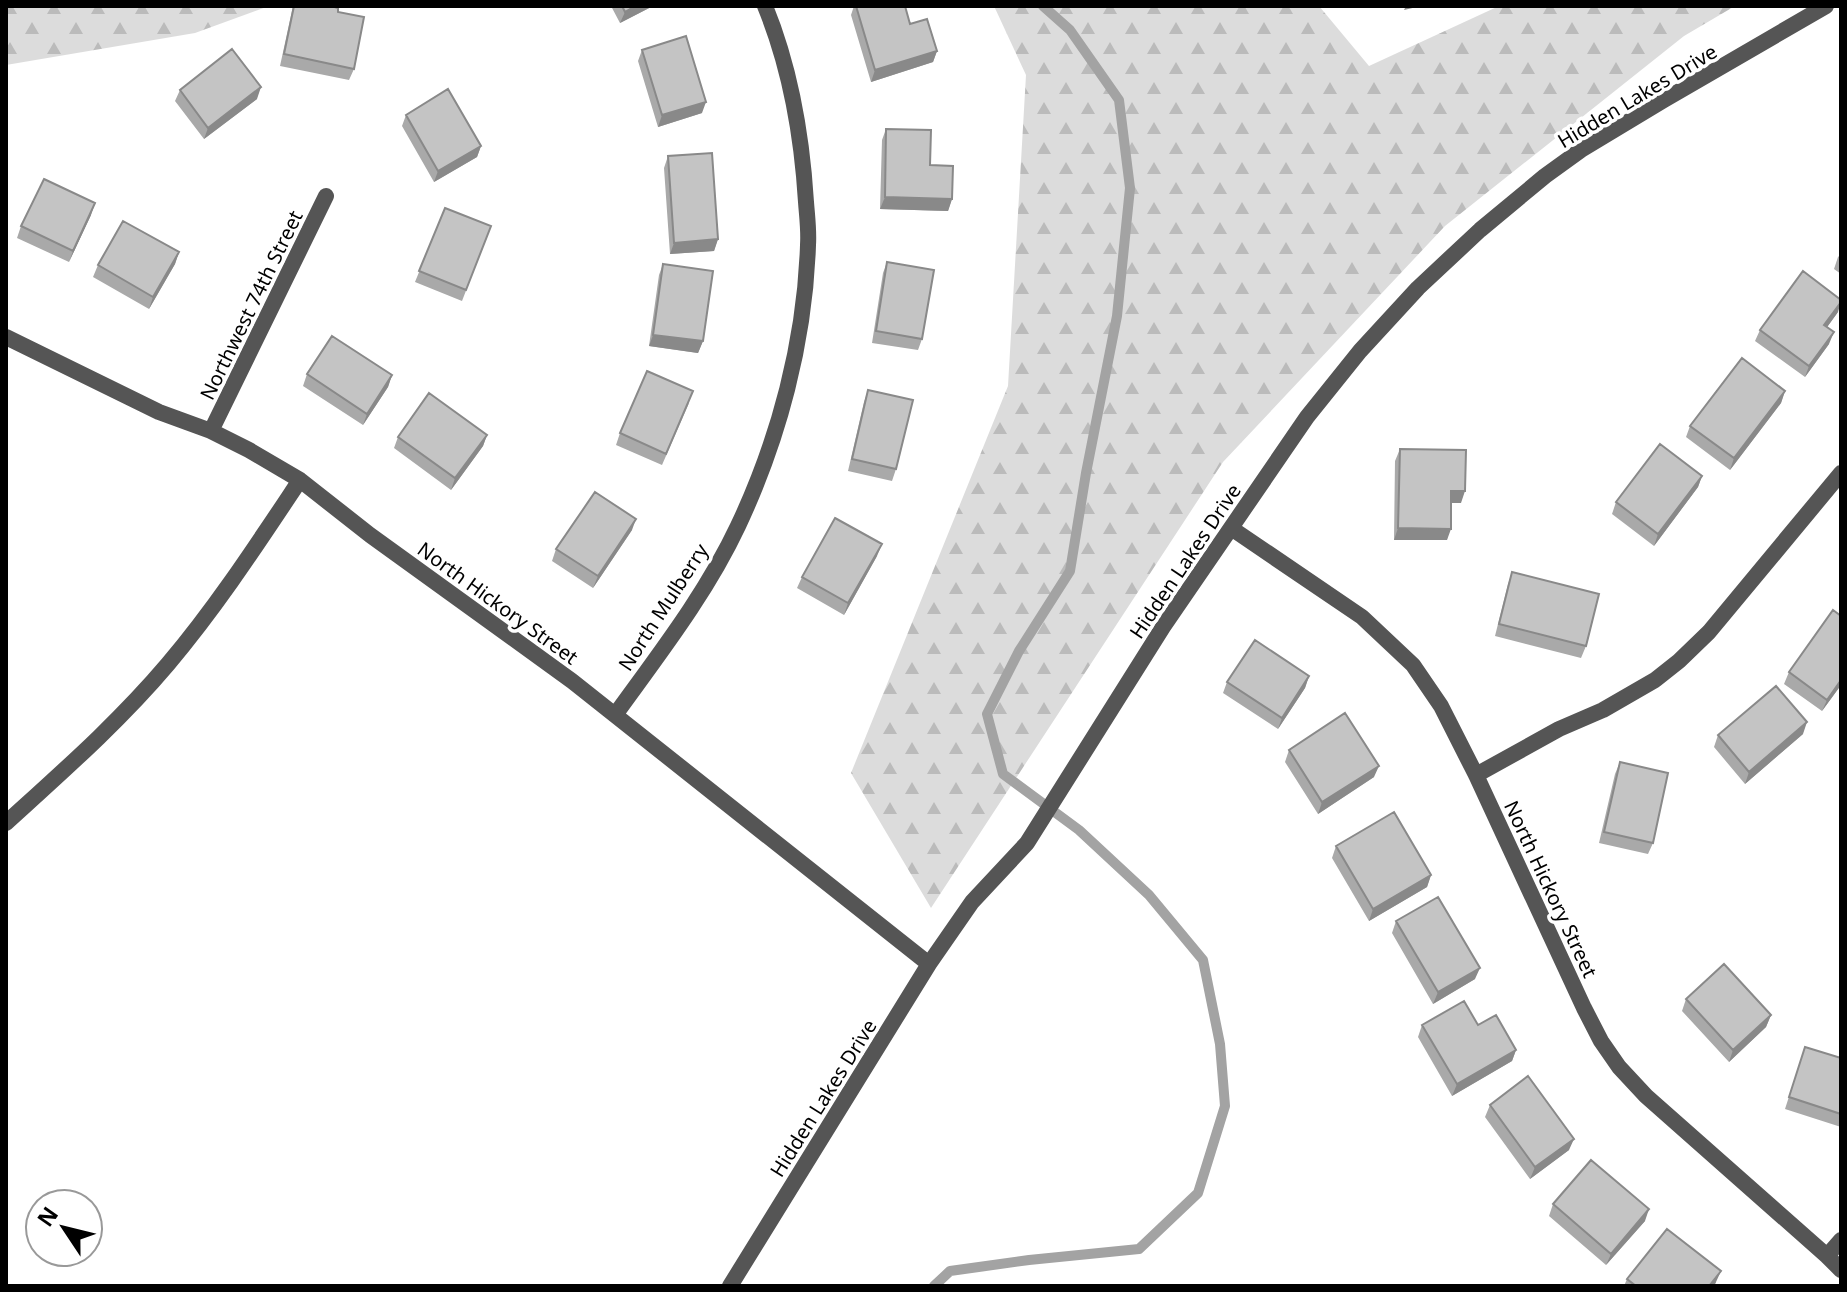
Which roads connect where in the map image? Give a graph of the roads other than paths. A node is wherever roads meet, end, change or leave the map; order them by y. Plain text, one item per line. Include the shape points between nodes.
1 (765, 6) edge
2 (1826, 6) edge
3 (326, 196) dead end
4 (6, 337) edge
5 (211, 431) junction
6 (1841, 473) edge
7 (300, 480) junction
8 (1231, 528) junction
9 (615, 715) junction
10 (1476, 775) junction
11 (6, 823) edge
12 (929, 964) junction
13 (1841, 1240) edge
14 (1827, 1256) junction
15 (1841, 1270) edge
16 (730, 1286) edge

1 - 9 street, North Mulberry via 791,93 804,167 809,242 789,381 738,527 701,595
2 - 8 street, Hidden Lakes Drive via 1581,150 1480,230 1360,351
3 - 5 street, Northwest 74th Street
4 - 5 street, North Hickory Street via 159,412
5 - 7 street, North Hickory Street
6 - 10 street via 1679,661 1603,710
7 - 9 street, North Hickory Street
7 - 11 street via 168,665 109,729
8 - 10 street, North Hickory Street via 1362,617 1413,665
8 - 12 street, Hidden Lakes Drive via 1027,843 972,902
9 - 12 street, North Hickory Street
10 - 14 street, North Hickory Street via 1584,1008 1619,1067
12 - 16 street, Hidden Lakes Drive
13 - 14 street
14 - 15 street, North Hickory Street

